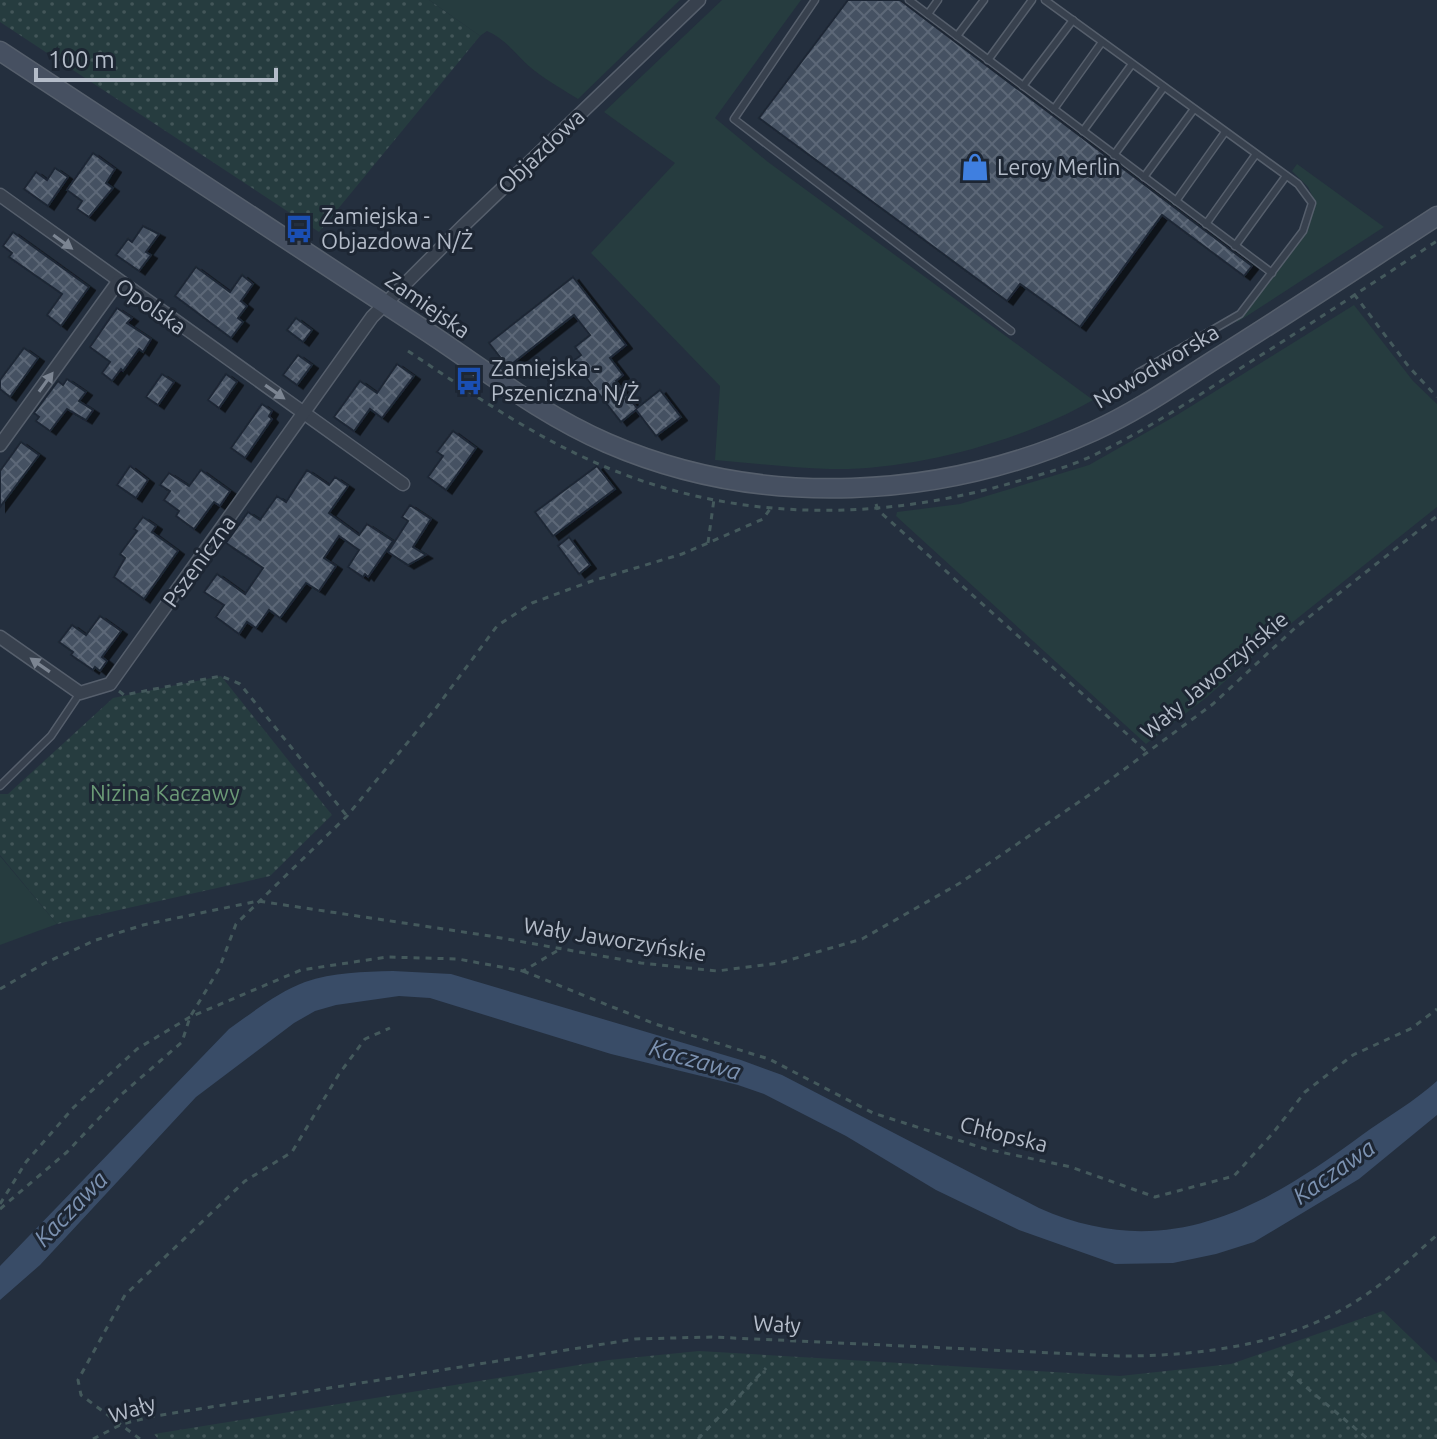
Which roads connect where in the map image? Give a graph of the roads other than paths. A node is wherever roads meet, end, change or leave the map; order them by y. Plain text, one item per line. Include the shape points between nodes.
1 (699, 0) edge
2 (815, 0) edge
3 (909, 0) edge
4 (938, 0) edge
5 (984, 0) edge
6 (1032, 0) edge
7 (1045, 0) edge
8 (928, 14) junction
9 (1073, 20) junction
10 (957, 36) junction
11 (1102, 42) junction
12 (0, 51) edge
13 (988, 60) junction
14 (1132, 64) junction
15 (1023, 86) junction
16 (1164, 87) junction
17 (1054, 109) junction
18 (1194, 109) junction
19 (1083, 131) junction
20 (1225, 132) junction
21 (1256, 154) junction
22 (1114, 155) junction
23 (1286, 176) junction
24 (1144, 177) junction
25 (0, 195) edge
26 (1176, 201) junction
27 (1437, 216) edge
28 (1206, 224) junction
29 (1235, 246) junction
30 (1272, 273) junction
31 (118, 282) junction
32 (384, 303) junction
33 (1011, 331) dead end
34 (1138, 373) dead end
35 (305, 413) junction
36 (0, 445) edge
37 (403, 484) dead end
38 (871, 488) joint
39 (0, 637) edge
40 (80, 693) junction
41 (0, 786) edge

1 - 32 street, Objazdowa
2 - 33 lane via 734,119
3 - 8 lane
4 - 8 lane
5 - 10 lane
6 - 13 lane
7 - 9 lane
8 - 10 lane
9 - 11 lane
9 - 15 lane
10 - 13 lane
11 - 14 lane
11 - 17 lane
12 - 32 street, Zamiejska
13 - 15 lane
14 - 16 lane
14 - 19 lane
15 - 17 lane
16 - 18 lane
16 - 22 lane
17 - 19 lane
18 - 20 lane
18 - 24 lane
19 - 22 lane
20 - 21 lane
20 - 26 lane
21 - 23 lane
21 - 28 lane
22 - 24 lane
23 - 29 lane
23 - 30 lane via 1312,203 1303,231
24 - 26 lane
25 -> 31 street, Opolska
26 - 28 lane
27 - 38 street, Nowodworska via 1095,431 994,466
28 - 29 lane
29 - 30 lane
30 - 34 lane via 1240,314
31 -> 35 street, Opolska
36 -> 31 street
32 - 35 street, Pszeniczna
32 - 38 street, Zamiejska via 529,402 606,443 683,470 777,486
35 - 37 street
35 - 40 street, Pszeniczna via 110,684
40 -> 39 street
40 - 41 lane via 51,736

